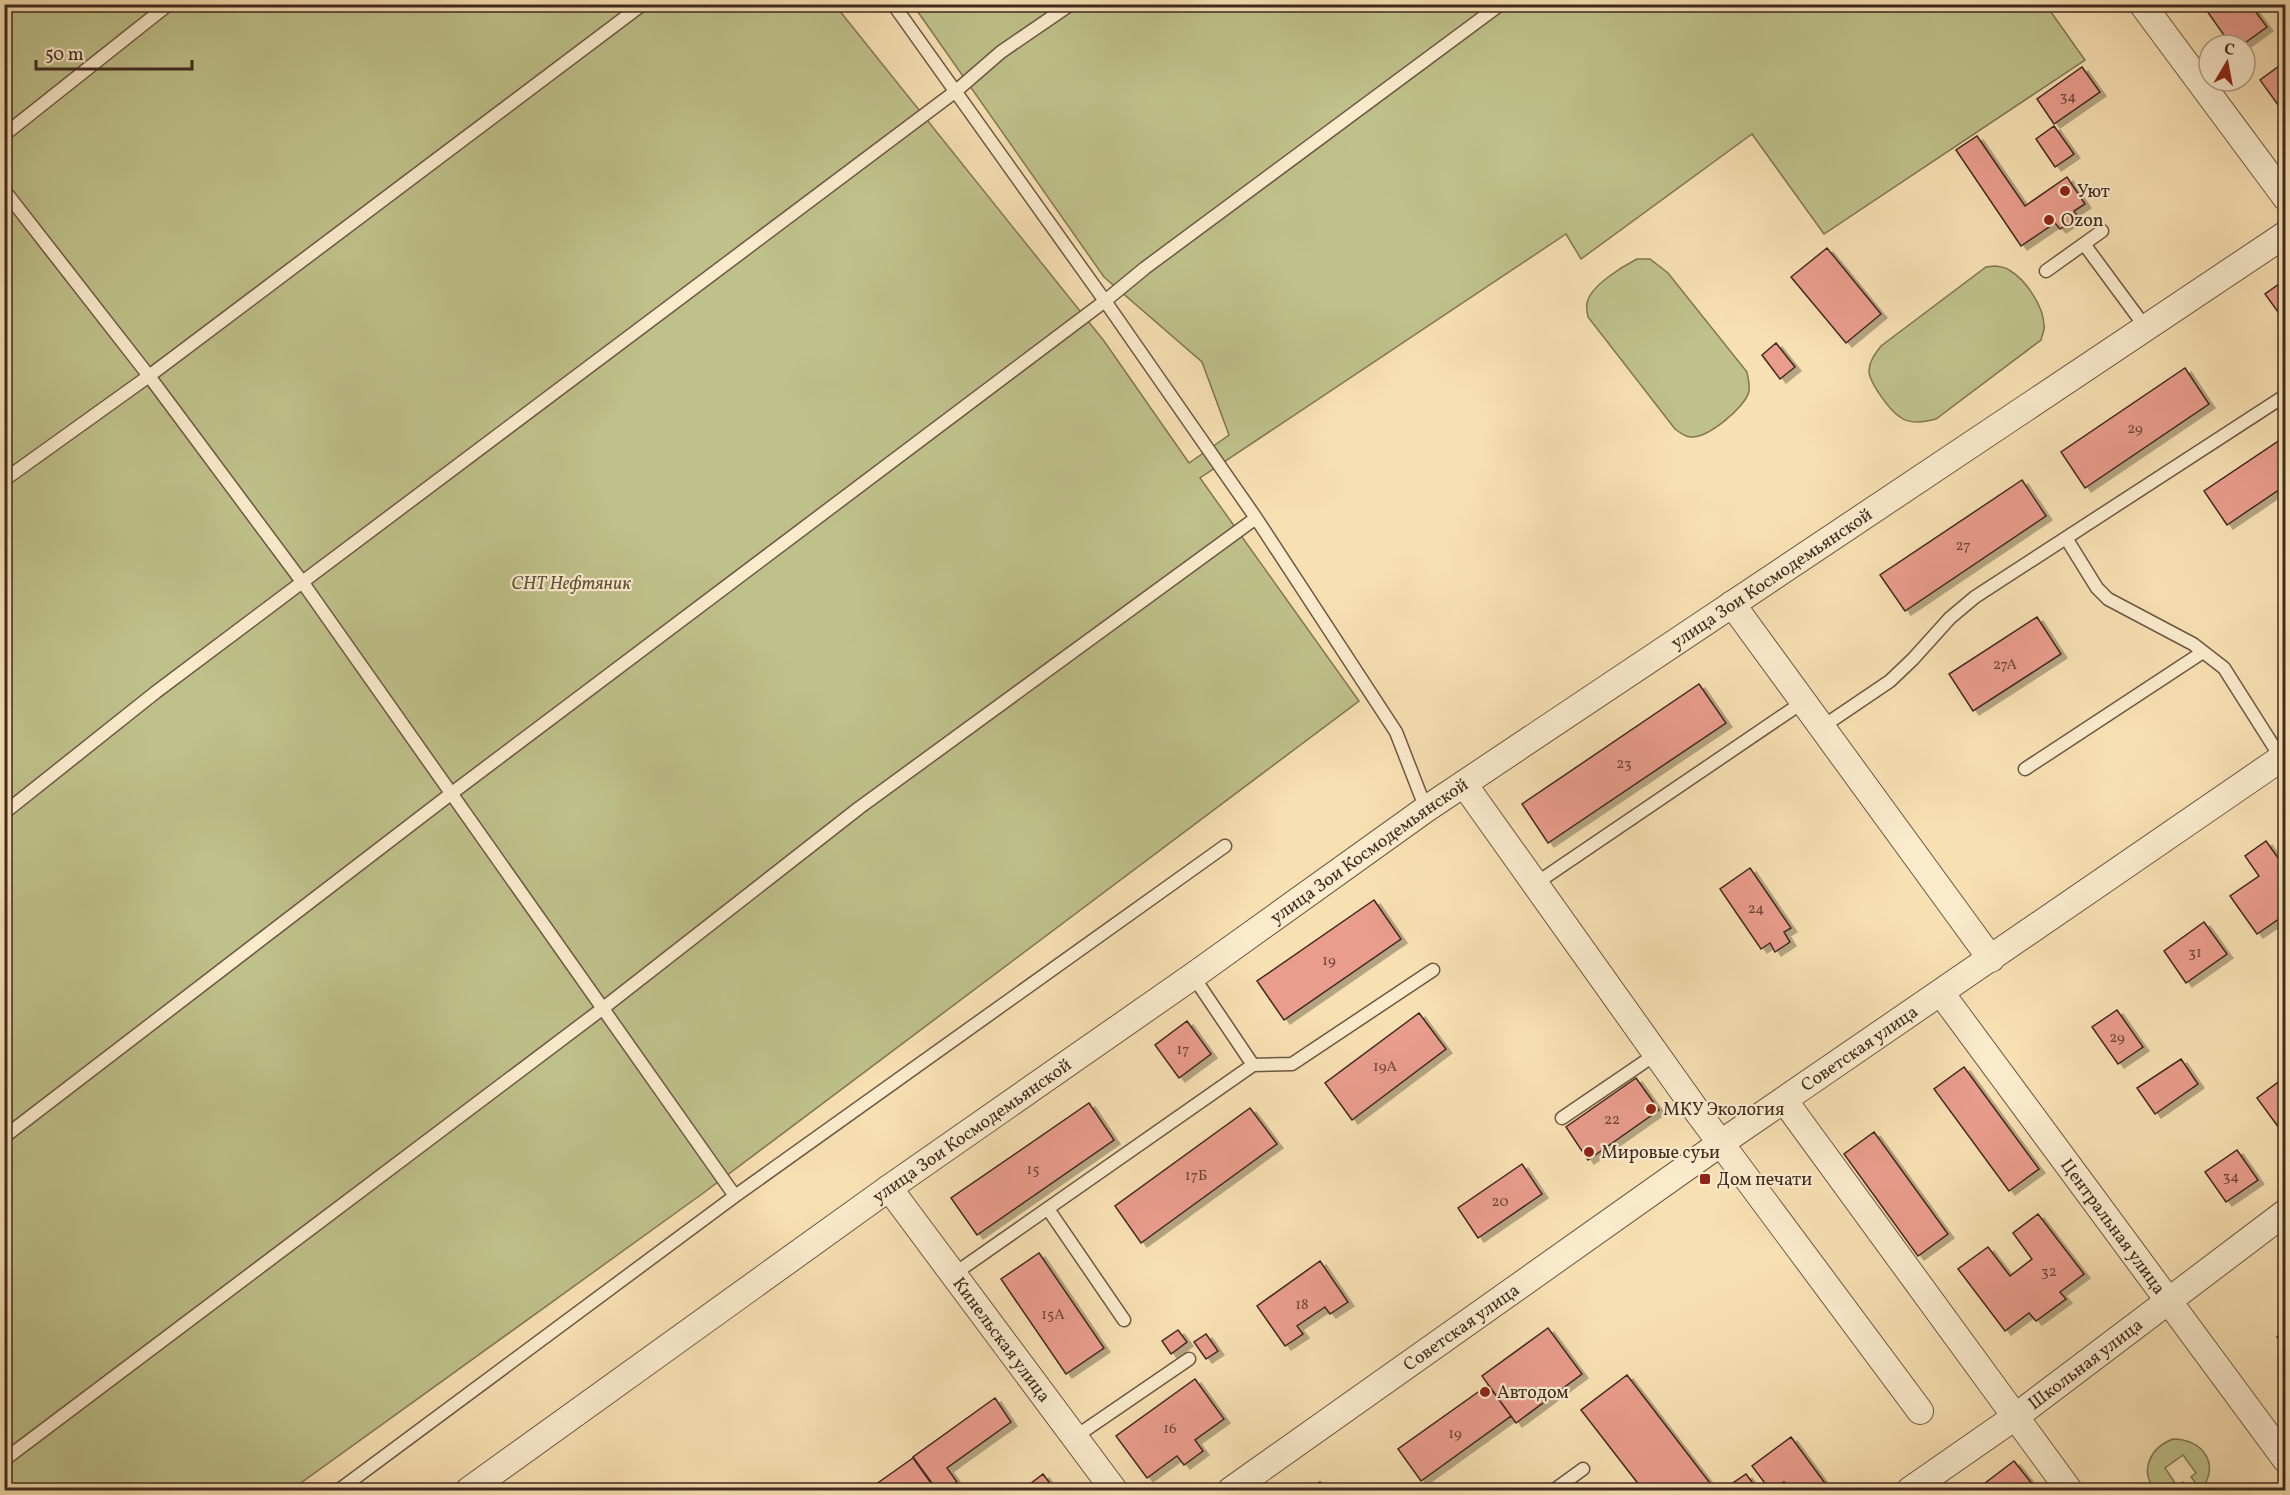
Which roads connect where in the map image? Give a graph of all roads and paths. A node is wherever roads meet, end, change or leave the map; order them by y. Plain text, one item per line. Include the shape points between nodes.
1 (169, 4) edge
2 (643, 4) edge
3 (893, 4) edge
4 (1071, 4) edge
5 (1501, 4) edge
6 (2142, 4) edge
7 (956, 91) junction
8 (4, 135) edge
9 (4, 190) edge
10 (2286, 198) edge
11 (2102, 231) dead end
12 (2286, 234) edge
13 (2085, 244) junction
14 (2046, 271) dead end
15 (1105, 301) junction
16 (2146, 328) junction
17 (149, 376) junction
18 (2286, 395) edge
19 (4, 480) edge
20 (1256, 518) junction
21 (2066, 538) junction
22 (303, 583) junction
23 (1732, 604) junction
24 (2204, 652) junction
25 (1803, 702) junction
26 (1822, 727) junction
27 (2283, 757) edge
28 (2025, 769) dead end
29 (1464, 784) junction
30 (452, 793) junction
31 (1426, 809) junction
32 (4, 813) edge
33 (1225, 846) dead end
34 (1535, 884) junction
35 (1991, 959) junction
36 (1433, 970) dead end
37 (1193, 976) junction
38 (1941, 993) junction
39 (602, 1009) junction
40 (1656, 1053) junction
41 (1254, 1065) junction
42 (1784, 1100) junction
43 (1562, 1118) dead end
44 (4, 1137) edge
45 (1721, 1143) junction
46 (890, 1188) junction
47 (735, 1196) junction
48 (1048, 1209) junction
49 (2286, 1212) edge
50 (954, 1274) junction
51 (2168, 1300) junction
52 (1124, 1320) dead end
53 (1189, 1359) dead end
54 (1920, 1411) dead end
55 (2015, 1417) junction
56 (1075, 1437) junction
57 (4, 1460) edge
58 (2286, 1460) edge
59 (1583, 1469) dead end
60 (339, 1491) edge
61 (469, 1491) edge
62 (1114, 1491) edge
63 (1231, 1491) edge
64 (1554, 1491) edge
65 (1910, 1491) edge
66 (2069, 1491) edge

1 - 8 lane
2 - 17 lane
3 - 7 lane
4 - 7 lane via 1001,52
5 - 15 lane
6 - 10 street
7 - 15 lane
7 - 22 lane
9 - 17 lane
11 - 13 lane
12 - 16 street, улица Зои Космодемьянской
13 - 14 lane
13 - 16 lane
15 - 20 lane
15 - 30 lane
16 - 23 street, улица Зои Космодемьянской
17 - 19 lane
17 - 22 lane
18 - 21 lane
20 - 31 lane via 1396,732
20 - 39 lane via 859,808
21 - 24 lane via 2108,599
21 - 26 lane via 1975,597 1890,681
22 - 30 lane
22 - 32 lane via 156,692
23 - 25 street
23 - 29 street, улица Зои Космодемьянской
24 - 27 lane via 2224,668
24 - 28 lane
25 - 26 street
25 - 34 lane
26 - 35 street
27 - 35 street, Советская улица
29 - 31 street, улица Зои Космодемьянской
29 - 34 street
30 - 39 lane
30 - 44 lane
31 - 37 street, улица Зои Космодемьянской
33 - 47 lane
34 - 40 street
35 - 38 street, Советская улица
36 - 41 lane via 1292,1064
37 - 41 lane
37 - 46 street, улица Зои Космодемьянской
38 - 42 street, Советская улица
38 - 51 street, Центральная улица
39 - 47 lane
39 - 57 lane
40 - 43 lane
40 - 45 street
41 - 48 lane
42 - 45 street, Советская улица
42 - 55 street
45 - 54 street
45 - 63 street, Советская улица
46 - 50 street, Кинельская улица
46 - 61 street, улица Зои Космодемьянской
47 - 60 lane
48 - 50 lane
48 - 52 lane
49 - 51 street, Школьная улица
50 - 56 street, Кинельская улица
51 - 55 street, Школьная улица
51 - 58 street, Центральная улица
53 - 56 lane
55 - 65 street, Школьная улица
55 - 66 street
56 - 62 street, Кинельская улица
59 - 64 lane

